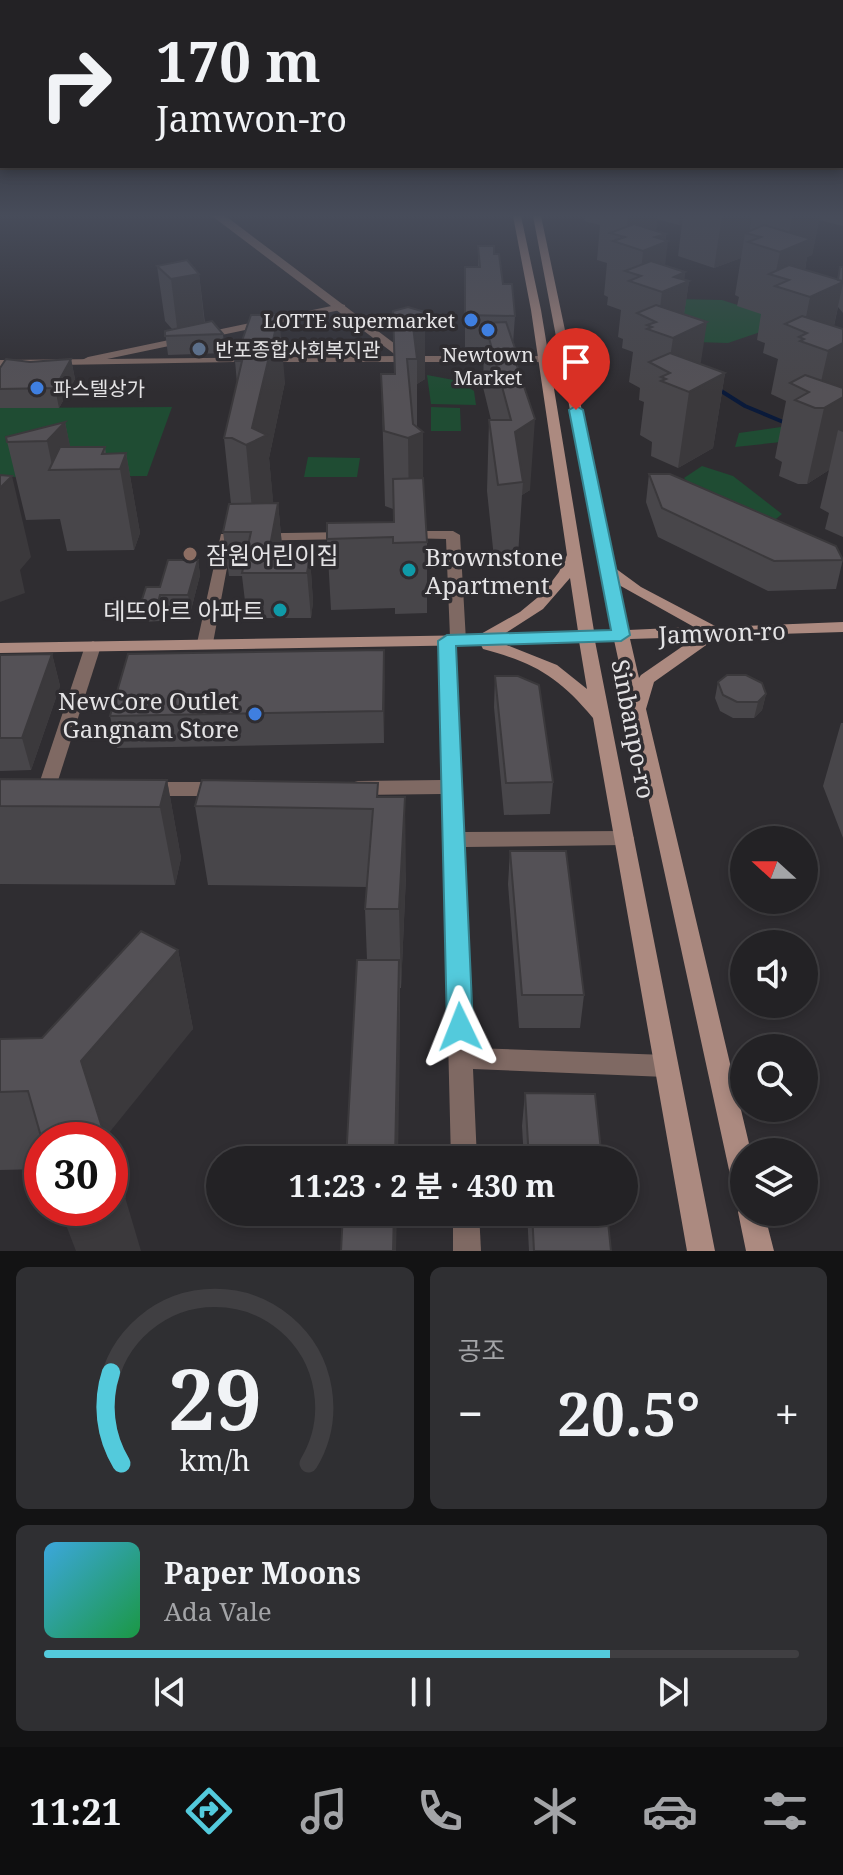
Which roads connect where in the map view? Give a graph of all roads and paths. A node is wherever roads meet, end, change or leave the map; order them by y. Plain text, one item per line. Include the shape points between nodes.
1 (296, 274) edge
2 (528, 274) edge
3 (548, 274) edge
4 (341, 307) junction
5 (407, 358) junction
6 (544, 359) junction
7 (564, 359) junction
8 (88, 360) junction
9 (0, 363) edge
10 (395, 535) edge
11 (365, 536) edge
12 (574, 553) junction
13 (608, 570) junction
14 (843, 627) edge
15 (715, 632) junction
16 (621, 635) junction
17 (586, 637) junction
18 (459, 640) junction
19 (205, 643) junction
20 (93, 646) junction
21 (0, 648) edge
22 (602, 720) junction
23 (642, 728) junction
24 (453, 787) junction
25 (343, 788) edge
26 (124, 789) edge
27 (234, 789) edge
28 (46, 790) edge
29 (624, 838) junction
30 (454, 840) junction
31 (461, 1058) junction
32 (666, 1066) junction
33 (735, 1138) edge
34 (464, 1146) edge
35 (466, 1226) edge
36 (754, 1226) edge
37 (467, 1251) edge
38 (701, 1251) edge
39 (760, 1251) edge

1 - 4 street
2 - 6 main road, Sinbanpo-ro
3 - 7 main road, Sinbanpo-ro
4 - 5 street
4 - 8 street
5 - 6 street
5 - 8 street
6 - 7 street
6 - 12 main road, Sinbanpo-ro
7 - 13 main road, Sinbanpo-ro
8 - 9 street
10 - 18 street via 453,535
11 - 19 street via 226,537
12 - 17 main road, Sinbanpo-ro
12 - 18 main road via 566,576 547,598 504,628
13 - 15 main road
13 - 16 main road, Sinbanpo-ro
14 - 15 main road, Jamwon-ro
15 - 16 main road, Jamwon-ro
15 - 23 main road via 647,679 640,695
16 - 17 main road, Jamwon-ro
16 - 23 main road, Sinbanpo-ro
17 - 18 main road, Jamwon-ro
17 - 22 main road, Sinbanpo-ro
18 - 19 main road, Jamwon-ro
18 - 22 main road via 516,653 560,674 583,693
18 - 24 street
19 - 20 main road, Jamwon-ro
20 - 21 main road, Jamwon-ro
20 - 28 street
22 - 29 main road, Sinbanpo-ro
23 - 33 main road, Sinbanpo-ro
24 - 25 street
24 - 30 street
26 - 27 street
29 - 30 street
29 - 32 main road, Sinbanpo-ro
30 - 31 street
31 - 32 street
31 - 34 street
32 - 38 main road, Sinbanpo-ro
35 - 37 street
36 - 39 main road

